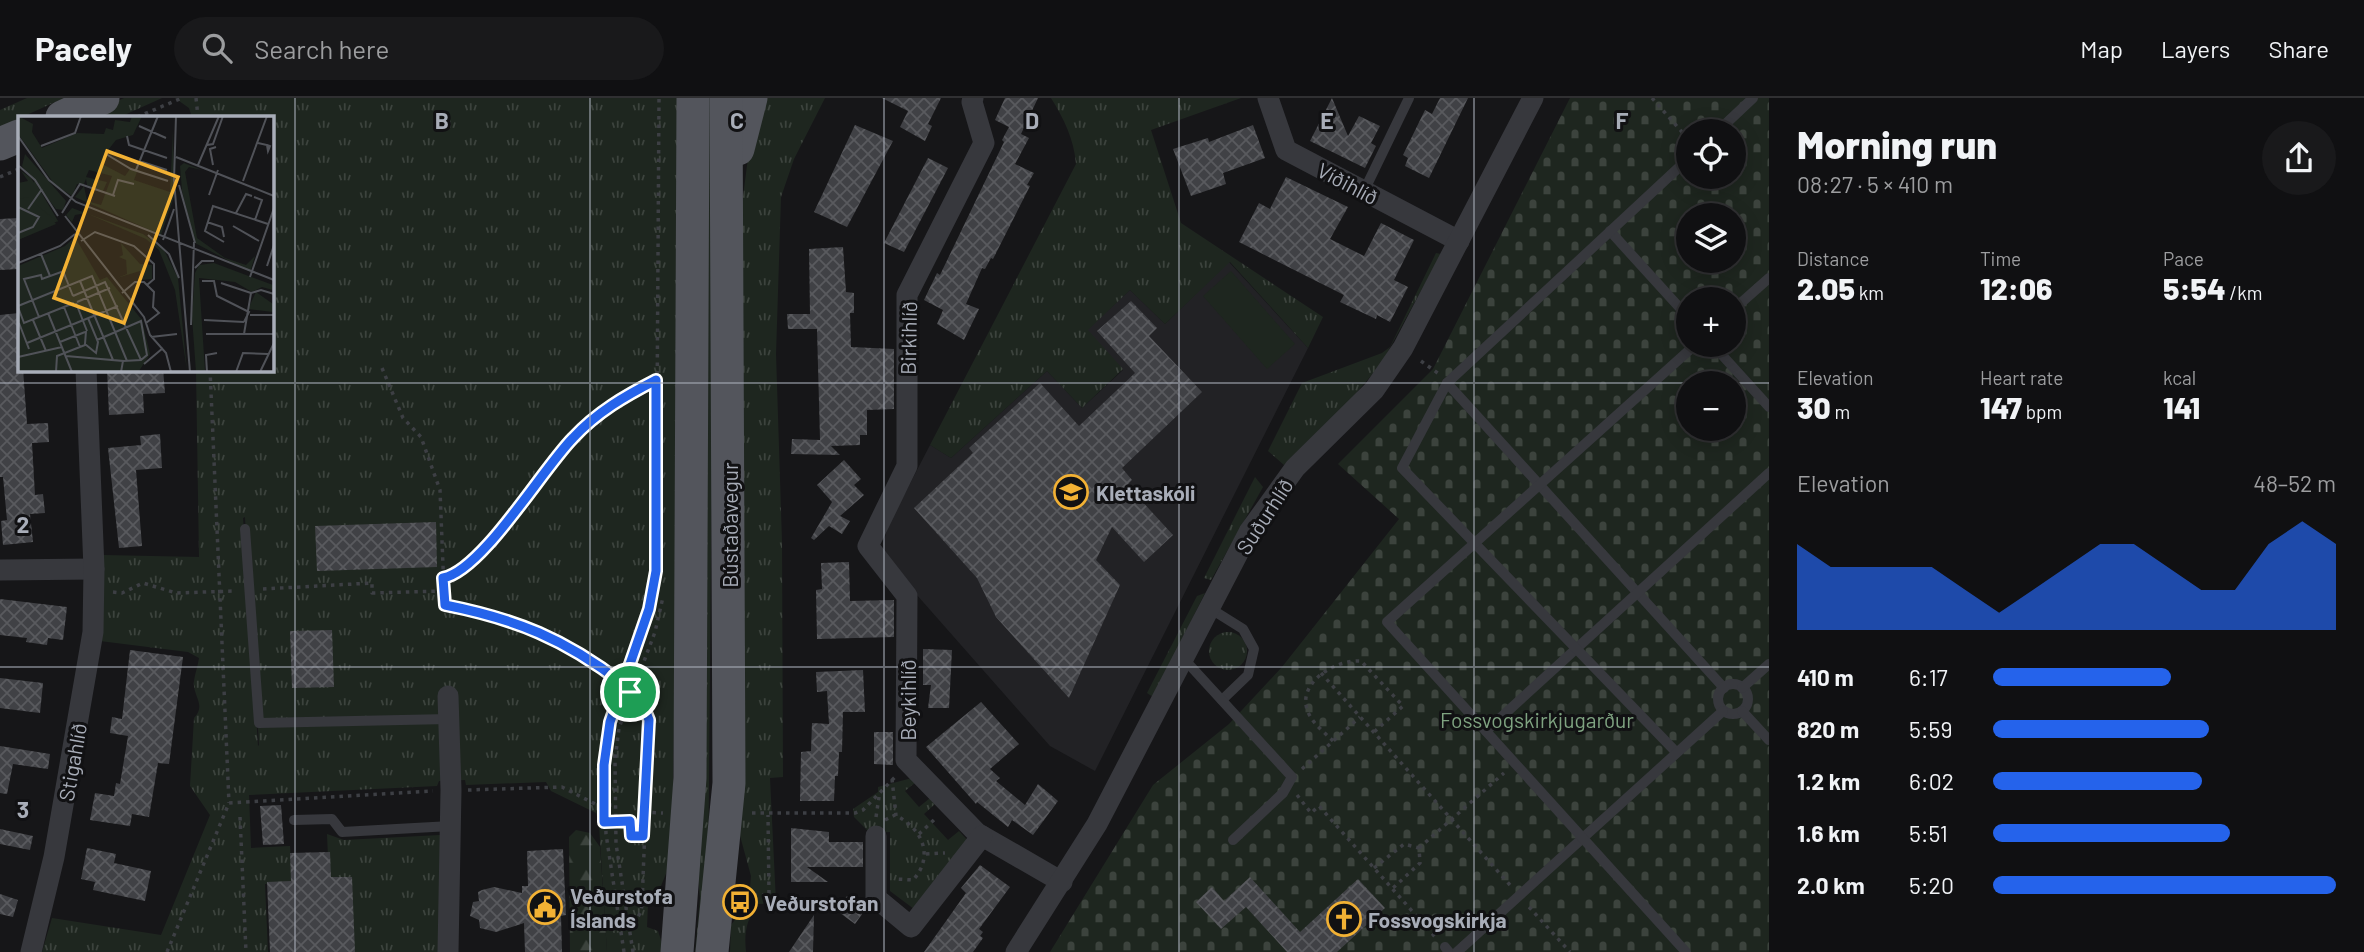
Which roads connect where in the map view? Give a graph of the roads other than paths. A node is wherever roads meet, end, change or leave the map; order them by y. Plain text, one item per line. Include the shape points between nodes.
1 (103, 98) edge
2 (693, 98) edge
3 (726, 98) edge
4 (751, 98) edge
5 (974, 98) edge
6 (1268, 98) edge
7 (1409, 98) edge
8 (1533, 98) edge
9 (1754, 98) edge
10 (64, 116) edge
11 (1731, 119) edge
12 (18, 136) edge
13 (0, 144) edge
14 (1676, 170) edge
15 (1364, 191) junction
16 (1610, 231) junction
17 (726, 235) junction
18 (1459, 241) junction
19 (1769, 278) edge
20 (1746, 298) edge
21 (1676, 304) edge
22 (1682, 357) edge
23 (1724, 357) edge
24 (86, 371) edge
25 (1447, 383) junction
26 (1769, 407) edge
27 (1769, 472) edge
28 (1539, 485) junction
29 (245, 529) dead end
30 (1474, 543) junction
31 (868, 547) joint
32 (94, 569) junction
33 (0, 570) edge
34 (1636, 592) junction
35 (1211, 609) junction
36 (1576, 648) junction
37 (1185, 660) junction
38 (1769, 664) edge
39 (1724, 688) junction
40 (1742, 688) junction
41 (448, 696) dead end
42 (1222, 700) junction
43 (1723, 711) junction
44 (1742, 711) junction
45 (449, 719) junction
46 (1486, 731) junction
47 (1769, 740) edge
48 (1676, 752) junction
49 (294, 820) dead end
50 (451, 826) junction
51 (878, 830) road end
52 (982, 836) junction
53 (1583, 837) junction
54 (1233, 840) dead end
55 (1062, 882) junction
56 (31, 952) edge
57 (448, 952) edge
58 (677, 952) edge
59 (712, 952) edge
60 (1016, 952) edge
61 (1457, 952) edge
62 (1686, 952) edge

1 - 10 main road
2 - 58 main road, Bústaðavegur via 690,778
3 - 17 main road, Bústaðavegur
4 - 17 main road via 736,157
5 - 31 street, Birkihlíð via 984,143 907,295 907,466
6 - 15 street, Víðihlíð via 1286,150
7 - 15 lane
8 - 18 street, Suðurhlíð
9 - 11 lane
12 - 13 main road
14 - 16 lane
15 - 18 street, Víðihlíð
16 - 21 lane
16 - 25 lane
17 - 59 main road, Bústaðavegur via 729,783
18 - 35 street, Suðurhlíð via 1390,370 1273,495
19 - 20 lane
22 - 28 lane
23 - 26 lane
24 - 32 street, Stigahlíð
25 - 28 lane
25 - 30 lane via 1402,468
27 - 34 lane
28 - 30 lane
28 - 34 lane
29 - 45 lane via 259,723
30 - 36 lane
30 - 46 lane via 1387,622
31 - 52 street, Beykihlíð via 907,596 906,760
32 - 33 street
32 - 56 street, Stigahlíð via 88,669 54,857
34 - 36 lane
34 - 39 lane
35 - 37 street, Suðurhlíð
35 - 42 lane via 1243,629 1254,649 1248,675
36 - 46 lane
36 - 48 lane
37 - 42 lane
37 - 55 street, Suðurhlíð
38 - 40 lane
39 - 40 lane
39 - 43 lane via 1718,699
40 - 44 lane via 1747,699
41 - 45 street
42 - 54 lane via 1291,781
43 - 44 lane
43 - 48 lane
44 - 47 lane
45 - 50 street
46 - 53 lane
48 - 53 lane
49 - 50 lane via 332,819 342,832
50 - 57 street
51 - 52 street via 876,898 911,927
52 - 55 street, Beykihlíð
53 - 61 lane
53 - 62 lane
55 - 60 street, Suðurhlíð

